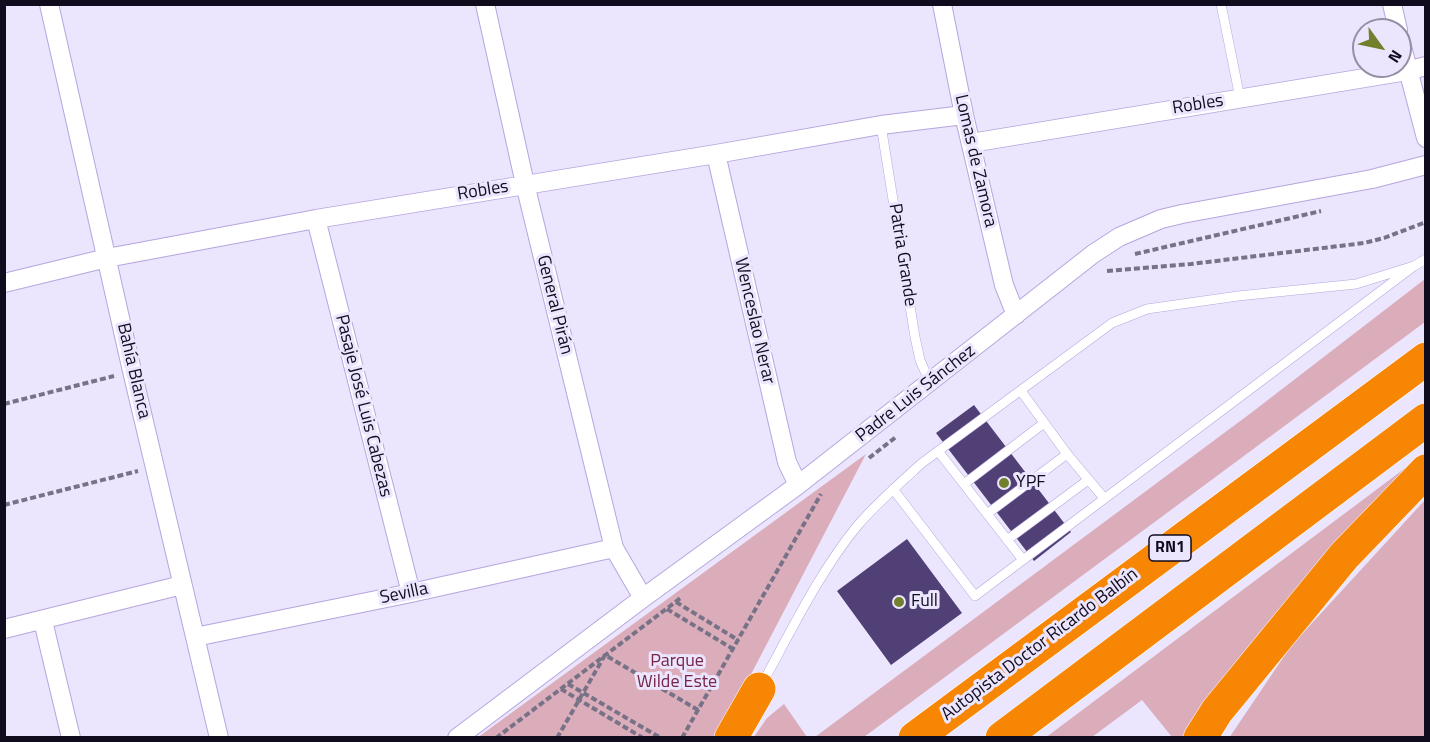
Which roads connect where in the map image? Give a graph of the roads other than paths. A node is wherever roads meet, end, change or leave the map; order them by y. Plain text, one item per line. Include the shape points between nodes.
1 (49, 4) edge
2 (485, 4) edge
3 (942, 4) edge
4 (1221, 4) edge
5 (1359, 78) edge
6 (1409, 78) edge
7 (1240, 98) junction
8 (964, 115) junction
9 (881, 125) junction
10 (1425, 138) edge
11 (971, 143) junction
12 (716, 154) junction
13 (1425, 165) edge
14 (525, 184) junction
15 (316, 219) junction
16 (107, 258) junction
17 (1425, 259) edge
18 (1414, 266) junction
19 (4, 284) edge
20 (1016, 315) junction
21 (1425, 359) edge
22 (930, 383) junction
23 (1021, 391) junction
24 (1425, 420) edge
25 (1044, 423) junction
26 (938, 452) junction
27 (1067, 454) junction
28 (1425, 471) edge
29 (1088, 480) junction
30 (964, 484) junction
31 (798, 486) junction
32 (893, 489) junction
33 (1104, 498) junction
34 (987, 514) junction
35 (1007, 540) junction
36 (614, 548) junction
37 (1023, 560) junction
38 (182, 585) junction
39 (411, 593) junction
40 (643, 598) junction
41 (43, 621) junction
42 (4, 629) edge
43 (195, 636) junction
44 (759, 689) joint
45 (71, 738) edge
46 (219, 738) edge
47 (457, 738) edge
48 (730, 738) edge
49 (915, 738) edge
50 (1002, 738) edge
51 (1200, 738) edge

1 - 16 street, Bahía Blanca
2 - 14 street, General Pirán
3 - 8 street, Lomas de Zamora
4 - 7 lane
5 - 7 street, Robles
6 - 10 street
7 - 11 street, Robles
8 - 9 street, Robles
8 - 11 street, Lomas de Zamora
9 - 12 street, Robles
9 - 22 lane, Patria Grande via 915,337
11 - 20 street, Lomas de Zamora via 1004,285
12 - 14 street, Robles
12 - 31 street, Wenceslao Nerar via 787,462
13 - 20 street, Padre Luis Sánchez via 1372,179 1182,214 1142,226 1093,254
14 - 15 street, Robles
14 - 36 street, General Pirán
15 - 16 street, Robles
15 - 39 street, Pasaje José Luis Cabezas
16 - 19 street, Robles
16 - 38 street, Bahía Blanca
17 - 18 lane
18 - 23 lane via 1356,284 1147,309 1112,323
18 - 33 lane
20 - 22 street, Padre Luis Sánchez
21 - 49 highway, Autopista Doctor Ricardo Balbín / RN1
22 - 31 street, Padre Luis Sánchez
23 - 25 lane
23 - 26 lane
24 - 50 highway
25 - 27 lane
25 - 30 lane
26 - 30 lane
26 - 32 lane
27 - 29 lane
27 - 34 lane
28 - 51 highway via 1344,556 1217,711
29 - 33 lane
29 - 35 lane
30 - 34 lane
31 - 40 street, Padre Luis Sánchez
32 - 37 lane via 975,596
32 - 44 lane via 831,563
33 - 37 lane
34 - 35 lane
35 - 37 lane
36 - 39 street, Sevilla
36 - 40 street, General Pirán
38 - 41 street
38 - 43 street, Bahía Blanca
39 - 43 street, Sevilla
40 - 47 street, Padre Luis Sánchez
41 - 42 street
41 - 45 street
43 - 46 street, Bahía Blanca
44 - 48 highway

